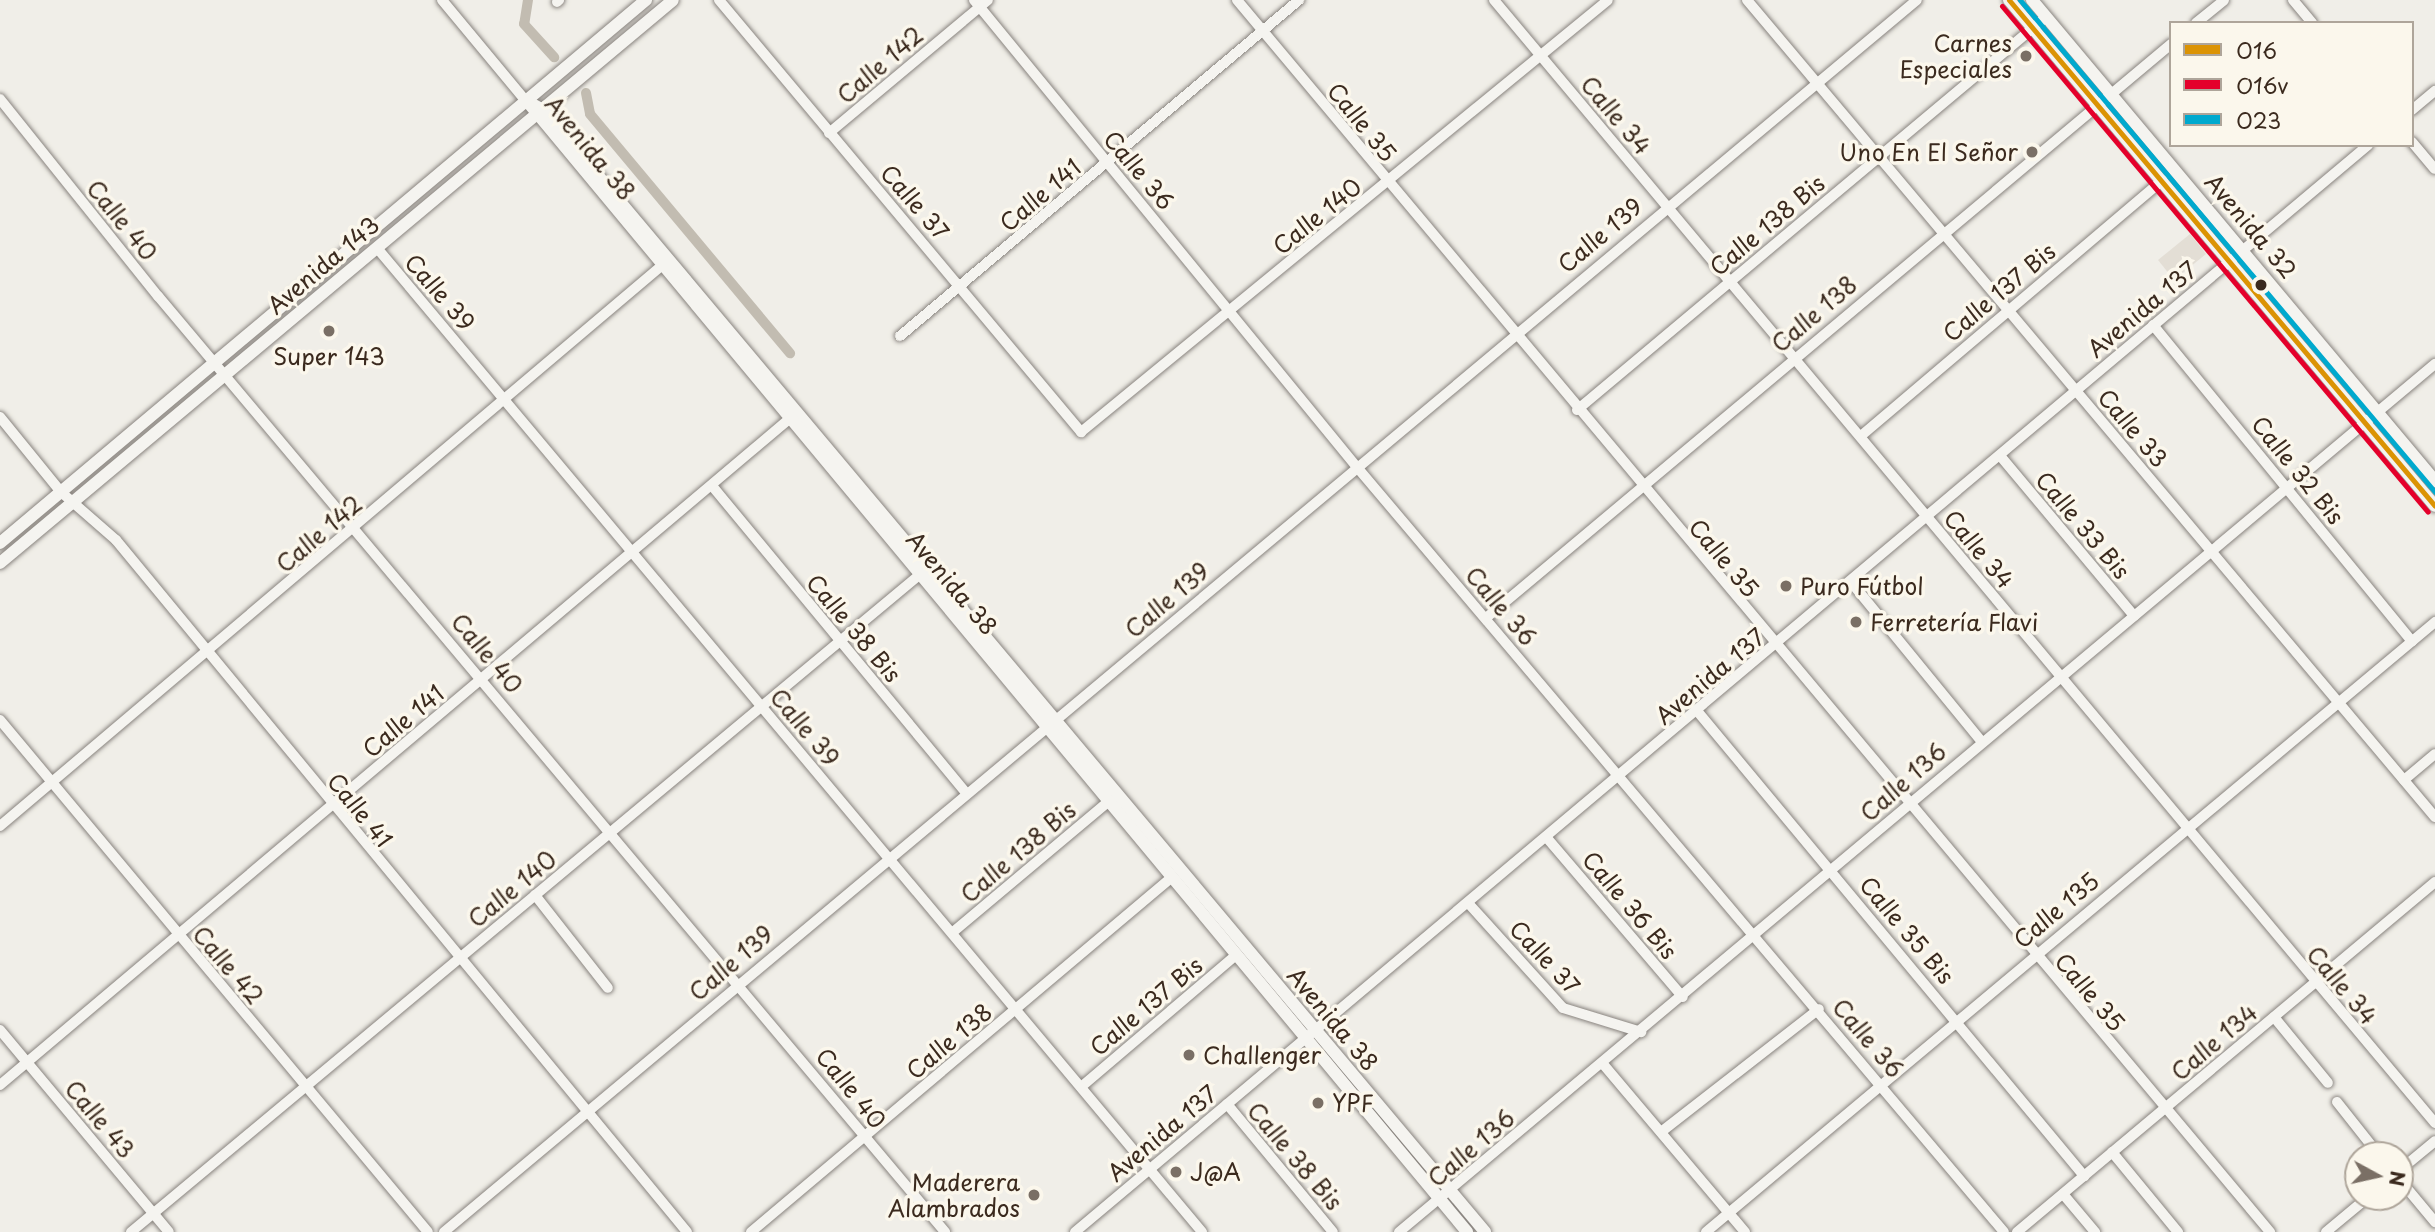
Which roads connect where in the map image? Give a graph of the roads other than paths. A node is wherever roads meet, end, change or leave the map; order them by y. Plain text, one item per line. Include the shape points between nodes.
1 (442, 0) edge
2 (646, 0) edge
3 (673, 0) edge
4 (719, 0) edge
5 (1237, 0) edge
6 (1299, 0) edge
7 (1494, 0) edge
8 (1608, 0) edge
9 (1747, 0) edge
10 (1917, 0) edge
11 (2009, 0) edge
12 (2032, 0) edge
13 (2224, 0) edge
14 (2293, 0) edge
15 (981, 2) edge
16 (2046, 18) junction
17 (2198, 21) edge
18 (2310, 21) edge
19 (2034, 29) junction
20 (1263, 30) junction
21 (2169, 46) edge
22 (1542, 55) junction
23 (1817, 83) junction
24 (2435, 92) edge
25 (2110, 93) junction
26 (0, 99) edge
27 (526, 100) junction
28 (2098, 103) junction
29 (2414, 108) edge
30 (539, 114) junction
31 (829, 132) junction
32 (2414, 144) edge
33 (2366, 147) edge
34 (1879, 157) junction
35 (1109, 163) junction
36 (2435, 170) edge
37 (2163, 180) junction
38 (1387, 183) junction
39 (1665, 205) junction
40 (1942, 232) junction
41 (377, 248) junction
42 (2244, 248) junction
43 (2230, 259) junction
44 (660, 267) junction
45 (1731, 280) junction
46 (961, 284) junction
47 (2008, 310) junction
48 (1232, 311) junction
49 (2153, 326) junction
50 (1514, 332) junction
51 (900, 337) dead end
52 (1795, 356) junction
53 (218, 362) junction
54 (2435, 364) edge
55 (227, 372) junction
56 (2076, 390) junction
57 (508, 400) junction
58 (1577, 410) junction
59 (2378, 412) junction
60 (792, 416) junction
61 (0, 417) edge
62 (2366, 423) junction
63 (1081, 432) joint
64 (1862, 435) junction
65 (2001, 458) junction
66 (1356, 466) junction
67 (2435, 481) edge
68 (1639, 486) junction
69 (713, 487) junction
70 (2288, 488) junction
71 (61, 492) junction
72 (73, 501) junction
73 (2435, 506) edge
74 (1928, 519) junction
75 (357, 527) junction
76 (0, 543) edge
77 (2211, 551) junction
78 (635, 553) junction
79 (0, 563) edge
80 (918, 576) junction
81 (1851, 582) junction
82 (2134, 616) junction
83 (1486, 618) junction
84 (2435, 622) edge
85 (840, 641) junction
86 (2412, 641) junction
87 (1773, 647) junction
88 (207, 654) junction
89 (2059, 674) junction
90 (484, 679) junction
91 (2339, 702) junction
92 (763, 706) junction
93 (1698, 712) junction
94 (0, 720) edge
95 (1050, 723) junction
96 (1981, 741) junction
97 (2435, 754) edge
98 (1621, 778) junction
99 (2404, 780) junction
100 (52, 783) junction
101 (965, 792) junction
102 (1108, 802) junction
103 (1907, 804) junction
104 (332, 806) junction
105 (2435, 817) edge
106 (0, 826) edge
107 (2185, 828) junction
108 (612, 832) junction
109 (1547, 838) junction
110 (888, 856) junction
111 (1831, 870) junction
112 (1171, 878) junction
113 (2435, 882) edge
114 (535, 895) junction
115 (1469, 904) junction
116 (953, 932) junction
117 (177, 933) junction
118 (1756, 935) junction
119 (2033, 954) junction
120 (1236, 955) junction
121 (458, 959) junction
122 (2315, 982) junction
123 (739, 983) junction
124 (608, 988) dead end
125 (1683, 998) junction
126 (1819, 1009) junction
127 (1016, 1011) junction
128 (2274, 1017) junction
129 (1956, 1019) junction
130 (0, 1030) edge
131 (1641, 1032) junction
132 (1312, 1036) junction
133 (27, 1063) junction
134 (1603, 1064) junction
135 (1881, 1083) junction
136 (2328, 1083) dead end
137 (0, 1085) edge
138 (304, 1087) junction
139 (1081, 1087) junction
140 (2337, 1102) dead end
141 (1227, 1104) junction
142 (2163, 1110) junction
143 (586, 1111) junction
144 (2435, 1123) edge
145 (1661, 1132) junction
146 (865, 1136) junction
147 (2368, 1141) edge
148 (2435, 1141) edge
149 (2112, 1152) junction
150 (2414, 1158) edge
151 (1148, 1170) junction
152 (2084, 1176) junction
153 (1450, 1190) junction
154 (2063, 1194) junction
155 (2414, 1197) edge
156 (1439, 1199) junction
157 (2351, 1211) edge
158 (154, 1213) junction
159 (1728, 1213) junction
160 (2435, 1222) edge
161 (131, 1232) edge
162 (169, 1232) edge
163 (428, 1232) edge
164 (444, 1232) edge
165 (687, 1232) edge
166 (751, 1232) edge
167 (945, 1232) edge
168 (1075, 1232) edge
169 (1202, 1232) edge
170 (1333, 1232) edge
171 (1399, 1232) edge
172 (1466, 1232) edge
173 (1485, 1232) edge
174 (1706, 1232) edge
175 (1745, 1232) edge
176 (2004, 1232) edge
177 (2017, 1232) edge
178 (2095, 1232) edge
179 (2178, 1232) edge
180 (2270, 1232) edge
181 (2326, 1232) edge

1 - 27 street
2 - 27 main road, Avenida 143
3 - 30 main road, Avenida 143
4 - 31 street, Calle 37
5 - 20 street, Calle 35
6 - 20 street, Calle 141
7 - 22 street, Calle 34
8 - 22 street, Calle 140
9 - 23 street, Calle 33
10 - 23 street, Calle 139
11 - 19 main road, Avenida 32
12 - 16 main road, Avenida 32
13 - 17 street
14 - 18 street
15 - 31 street, Calle 142
15 - 35 street, Calle 36
16 - 19 street, Calle 138 Bis
16 - 25 main road, Avenida 32
19 - 28 main road, Avenida 32
19 - 34 street, Calle 138 Bis
20 - 35 street, Calle 141
20 - 38 street, Calle 35
21 - 25 street, Calle 138
22 - 38 street, Calle 140
22 - 39 street, Calle 34
23 - 34 street, Calle 33
23 - 39 street, Calle 139
24 - 29 street
25 - 28 street, Calle 138
25 - 42 main road, Avenida 32
26 - 53 street, Calle 40
27 - 30 main road, Avenida 38
27 - 53 main road, Avenida 143
28 - 37 main road, Avenida 32
28 - 40 street, Calle 138
30 - 41 main road, Avenida 143
30 - 44 main road, Avenida 38
30 - 60 main road, Avenida 38
31 - 46 street, Calle 37
32 - 36 street
33 - 42 street, Avenida 137
34 - 40 street, Calle 33
34 - 45 street, Calle 138 Bis
35 - 46 street, Calle 141
35 - 48 street, Calle 36
37 - 43 main road, Avenida 32
37 - 47 street, Calle 137 Bis
38 - 48 street, Calle 140
38 - 50 street, Calle 35
39 - 45 street, Calle 34
39 - 50 street, Calle 139
40 - 47 street, Calle 33
40 - 52 street, Calle 138
41 - 55 main road, Avenida 143
41 - 57 street, Calle 39
42 - 43 street, Avenida 137
42 - 59 main road, Avenida 32
43 - 49 street, Avenida 137
43 - 62 main road, Avenida 32
44 - 57 street, Calle 142
44 - 60 main road, Avenida 38
45 - 52 street, Calle 34
45 - 58 street, Calle 138 Bis
46 - 51 street, Calle 141
46 - 63 street, Calle 37
47 - 56 street, Calle 33
47 - 64 street, Calle 137 Bis
48 - 63 street, Calle 140
48 - 66 street, Calle 36
49 - 56 street, Avenida 137
49 - 70 street, Calle 32 Bis
50 - 58 street, Calle 35
50 - 66 street, Calle 139
52 - 64 street, Calle 34
52 - 68 street, Calle 138
53 - 55 street, Calle 40
53 - 71 main road, Avenida 143
54 - 59 street, Calle 136
55 - 72 main road, Avenida 143
55 - 75 street, Calle 40
56 - 65 street, Avenida 137
56 - 77 street, Calle 33
57 - 75 street, Calle 142
57 - 78 street, Calle 39
58 - 68 street, Calle 35
59 - 62 street, Calle 136
59 - 67 main road, Avenida 32
60 - 69 street, Calle 141
60 - 80 main road, Avenida 38
60 - 95 main road, Avenida 38
61 - 71 street, Calle 41
62 - 70 street, Calle 136
62 - 73 main road, Avenida 32
64 - 74 street, Calle 34
65 - 74 street, Avenida 137
65 - 82 street, Calle 33 Bis
66 - 83 street, Calle 36
66 - 95 street, Calle 139
68 - 83 street, Calle 138
68 - 87 street, Calle 35
69 - 78 street, Calle 141
69 - 85 street, Calle 38 Bis
70 - 77 street, Calle 136
70 - 86 street, Calle 32 Bis
71 - 72 street, Calle 41
71 - 76 main road, Avenida 143
72 - 79 main road, Avenida 143
72 - 88 street, Calle 41 via 116,540
74 - 81 street, Avenida 137
74 - 89 street, Calle 34
75 - 88 street, Calle 142
75 - 90 street, Calle 40
77 - 82 street, Calle 136
77 - 91 street, Calle 33
78 - 90 street, Calle 141
78 - 92 street, Calle 39
80 - 85 street, Calle 140
80 - 95 main road, Avenida 38
81 - 87 street, Avenida 137
81 - 96 street
82 - 89 street, Calle 136
83 - 98 street, Calle 36
84 - 86 street, Calle 135
85 - 92 street, Calle 140
85 - 101 street, Calle 38 Bis
86 - 91 street, Calle 135
87 - 93 street, Avenida 137
87 - 103 street, Calle 35
88 - 100 street, Calle 142
88 - 104 street, Calle 41
89 - 96 street, Calle 136
89 - 107 street, Calle 34
90 - 104 street, Calle 141
90 - 108 street, Calle 40
91 - 99 street, Calle 33
91 - 107 street, Calle 135
92 - 108 street, Calle 140
92 - 110 street, Calle 39
93 - 98 street, Avenida 137
93 - 111 street, Calle 35 Bis
94 - 100 street, Calle 42
95 - 101 street, Calle 139
95 - 102 main road, Avenida 38
95 - 132 main road, Avenida 38
96 - 103 street, Calle 136
97 - 99 street
98 - 109 street, Avenida 137
98 - 118 street, Calle 36
99 - 105 street, Calle 33
100 - 106 street, Calle 142
100 - 117 street, Calle 42
101 - 110 street, Calle 139
102 - 112 main road, Avenida 38
102 - 116 street, Calle 138 Bis
103 - 111 street, Calle 136
103 - 119 street, Calle 35
104 - 117 street, Calle 141
104 - 121 street, Calle 41
107 - 119 street, Calle 135
107 - 122 street, Calle 34
108 - 114 street, Calle 140
108 - 123 street, Calle 40
109 - 115 street, Avenida 137
109 - 125 street, Calle 36 Bis
110 - 116 street, Calle 39
110 - 123 street, Calle 139
111 - 118 street, Calle 136
111 - 129 street, Calle 35 Bis
112 - 120 main road, Avenida 38
112 - 127 street, Calle 138
113 - 122 street, Calle 134
114 - 121 street, Calle 140
114 - 124 street
115 - 131 street, Calle 37 via 1563,1008
115 - 132 street, Avenida 137
116 - 127 street, Calle 39
117 - 133 street, Calle 141
117 - 138 street, Calle 42
118 - 125 street, Calle 136
118 - 126 street, Calle 36
119 - 129 street, Calle 135
119 - 142 street, Calle 35
120 - 132 main road, Avenida 38
120 - 139 street, Calle 137 Bis
121 - 138 street, Calle 140
121 - 143 street, Calle 41
122 - 128 street, Calle 134
122 - 144 street, Calle 34
123 - 143 street, Calle 139
123 - 146 street, Calle 40
125 - 131 street, Calle 136
126 - 135 street, Calle 36
126 - 145 street
127 - 139 street, Calle 39
127 - 146 street, Calle 138
128 - 136 street
128 - 142 street, Calle 134
129 - 135 street, Calle 135
129 - 152 street, Calle 35 Bis
130 - 133 street, Calle 43
131 - 134 street, Calle 136
132 - 141 street, Avenida 137
132 - 153 main road, Avenida 38
132 - 156 main road, Avenida 38
133 - 137 street, Calle 141
133 - 158 street, Calle 43
134 - 145 street
134 - 153 street, Calle 136
135 - 159 street, Calle 135
135 - 176 street, Calle 36
138 - 158 street, Calle 140
138 - 163 street, Calle 42
139 - 151 street, Calle 39
140 - 147 street
141 - 151 street, Avenida 137
141 - 170 street, Calle 38 Bis
142 - 149 street, Calle 134
142 - 180 street, Calle 35
143 - 164 street, Calle 139
143 - 165 street, Calle 41
145 - 159 street
146 - 166 street, Calle 138
146 - 167 street, Calle 40
148 - 150 street
149 - 152 street, Calle 134
149 - 179 street
151 - 168 street, Avenida 137
151 - 169 street, Calle 39
152 - 154 street, Calle 134
153 - 156 street, Calle 136
153 - 173 main road, Avenida 38
154 - 177 street, Calle 134
154 - 178 street
155 - 160 street
156 - 171 street, Calle 136
156 - 172 main road, Avenida 38
157 - 181 street
158 - 161 street, Calle 140
158 - 162 street, Calle 43
159 - 174 street, Calle 135
159 - 175 street

